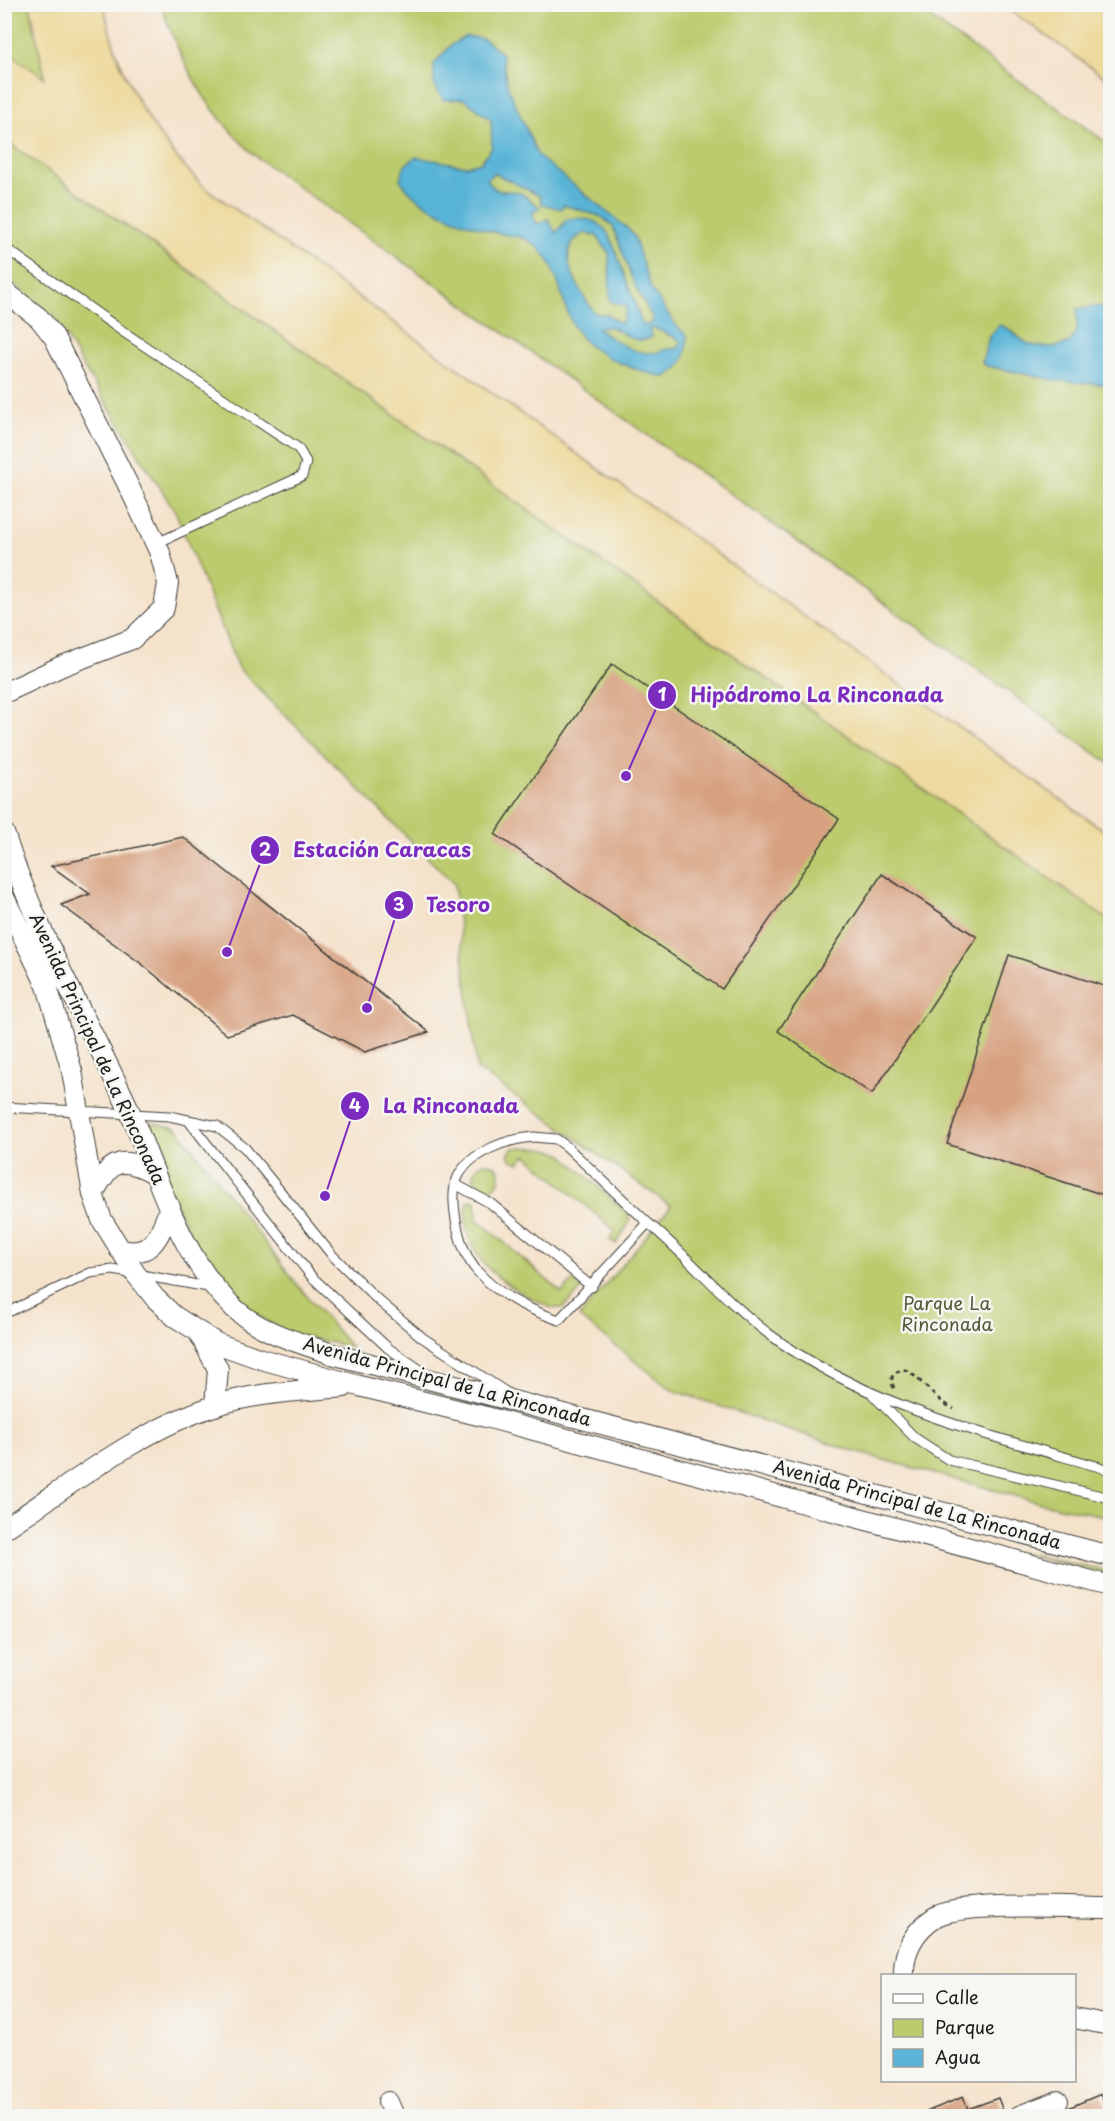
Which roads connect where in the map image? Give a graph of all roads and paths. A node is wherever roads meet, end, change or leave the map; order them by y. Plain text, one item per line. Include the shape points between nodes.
1 (4, 247) edge
2 (4, 291) edge
3 (155, 544) junction
4 (4, 693) edge
5 (4, 832) edge
6 (4, 897) edge
7 (4, 1107) edge
8 (78, 1111) junction
9 (130, 1113) junction
10 (188, 1120) junction
11 (154, 1173) junction
12 (455, 1184) junction
13 (93, 1194) junction
14 (170, 1208) junction
15 (648, 1223) junction
16 (119, 1249) junction
17 (135, 1273) junction
18 (592, 1287) junction
19 (216, 1289) junction
20 (4, 1314) edge
21 (198, 1331) junction
22 (434, 1379) junction
23 (359, 1386) junction
24 (898, 1390) dead end
25 (872, 1393) junction
26 (524, 1403) junction
27 (215, 1406) junction
28 (939, 1406) dead end
29 (1110, 1470) edge
30 (1110, 1498) edge
31 (4, 1529) edge
32 (1110, 1556) edge
33 (1110, 1586) edge
34 (1110, 1908) edge
35 (904, 1974) edge
36 (1076, 2018) edge
37 (1110, 2025) edge
38 (1058, 2101) dead end
39 (1018, 2116) edge

1 - 3 lane via 298,448 306,462 302,476
2 - 3 street via 39,318 54,337
3 - 4 street via 168,583 164,608 147,625 132,639
5 - 9 street, Avenida Principal de La Rinconada via 38,919
6 - 8 street, Avenida Principal de La Rinconada via 47,986 72,1071
7 - 8 lane
8 - 9 lane
8 - 13 street, Avenida Principal de La Rinconada
9 - 10 lane
9 - 11 street, Avenida Principal de La Rinconada
10 - 22 lane via 312,1277 388,1348
10 - 26 lane via 217,1126 245,1149 332,1255 414,1331
11 - 13 street via 138,1164 114,1166 105,1172
11 - 14 street, Avenida Principal de La Rinconada
12 - 15 lane via 478,1155 516,1138 556,1139
12 - 18 lane via 490,1203
12 - 18 lane via 456,1217 463,1247 478,1272 504,1294 537,1313 559,1320
13 - 16 street, Avenida Principal de La Rinconada
14 - 16 street via 154,1243 144,1251 130,1253
14 - 19 street, Avenida Principal de La Rinconada via 201,1269
15 - 18 lane
15 - 25 lane via 680,1249 720,1293 770,1334
16 - 17 street, Avenida Principal de La Rinconada
17 - 19 lane
17 - 20 lane via 90,1273
17 - 21 street, Avenida Principal de La Rinconada via 174,1316
19 - 22 street, Avenida Principal de La Rinconada via 253,1323 272,1333 332,1354
21 - 23 street, Avenida Principal de La Rinconada via 216,1343 261,1359
21 - 27 street via 218,1369
22 - 26 street, Avenida Principal de La Rinconada
23 - 27 street via 286,1392
23 - 33 street, Avenida Principal de La Rinconada
24 - 28 path via 891,1378 903,1369 909,1371 951,1408
25 - 29 lane via 990,1438
25 - 30 lane via 915,1438 949,1460
26 - 32 street, Avenida Principal de La Rinconada
27 - 31 street via 143,1438
34 - 35 street via 974,1909 936,1916 909,1943
36 - 37 street
38 - 39 street

